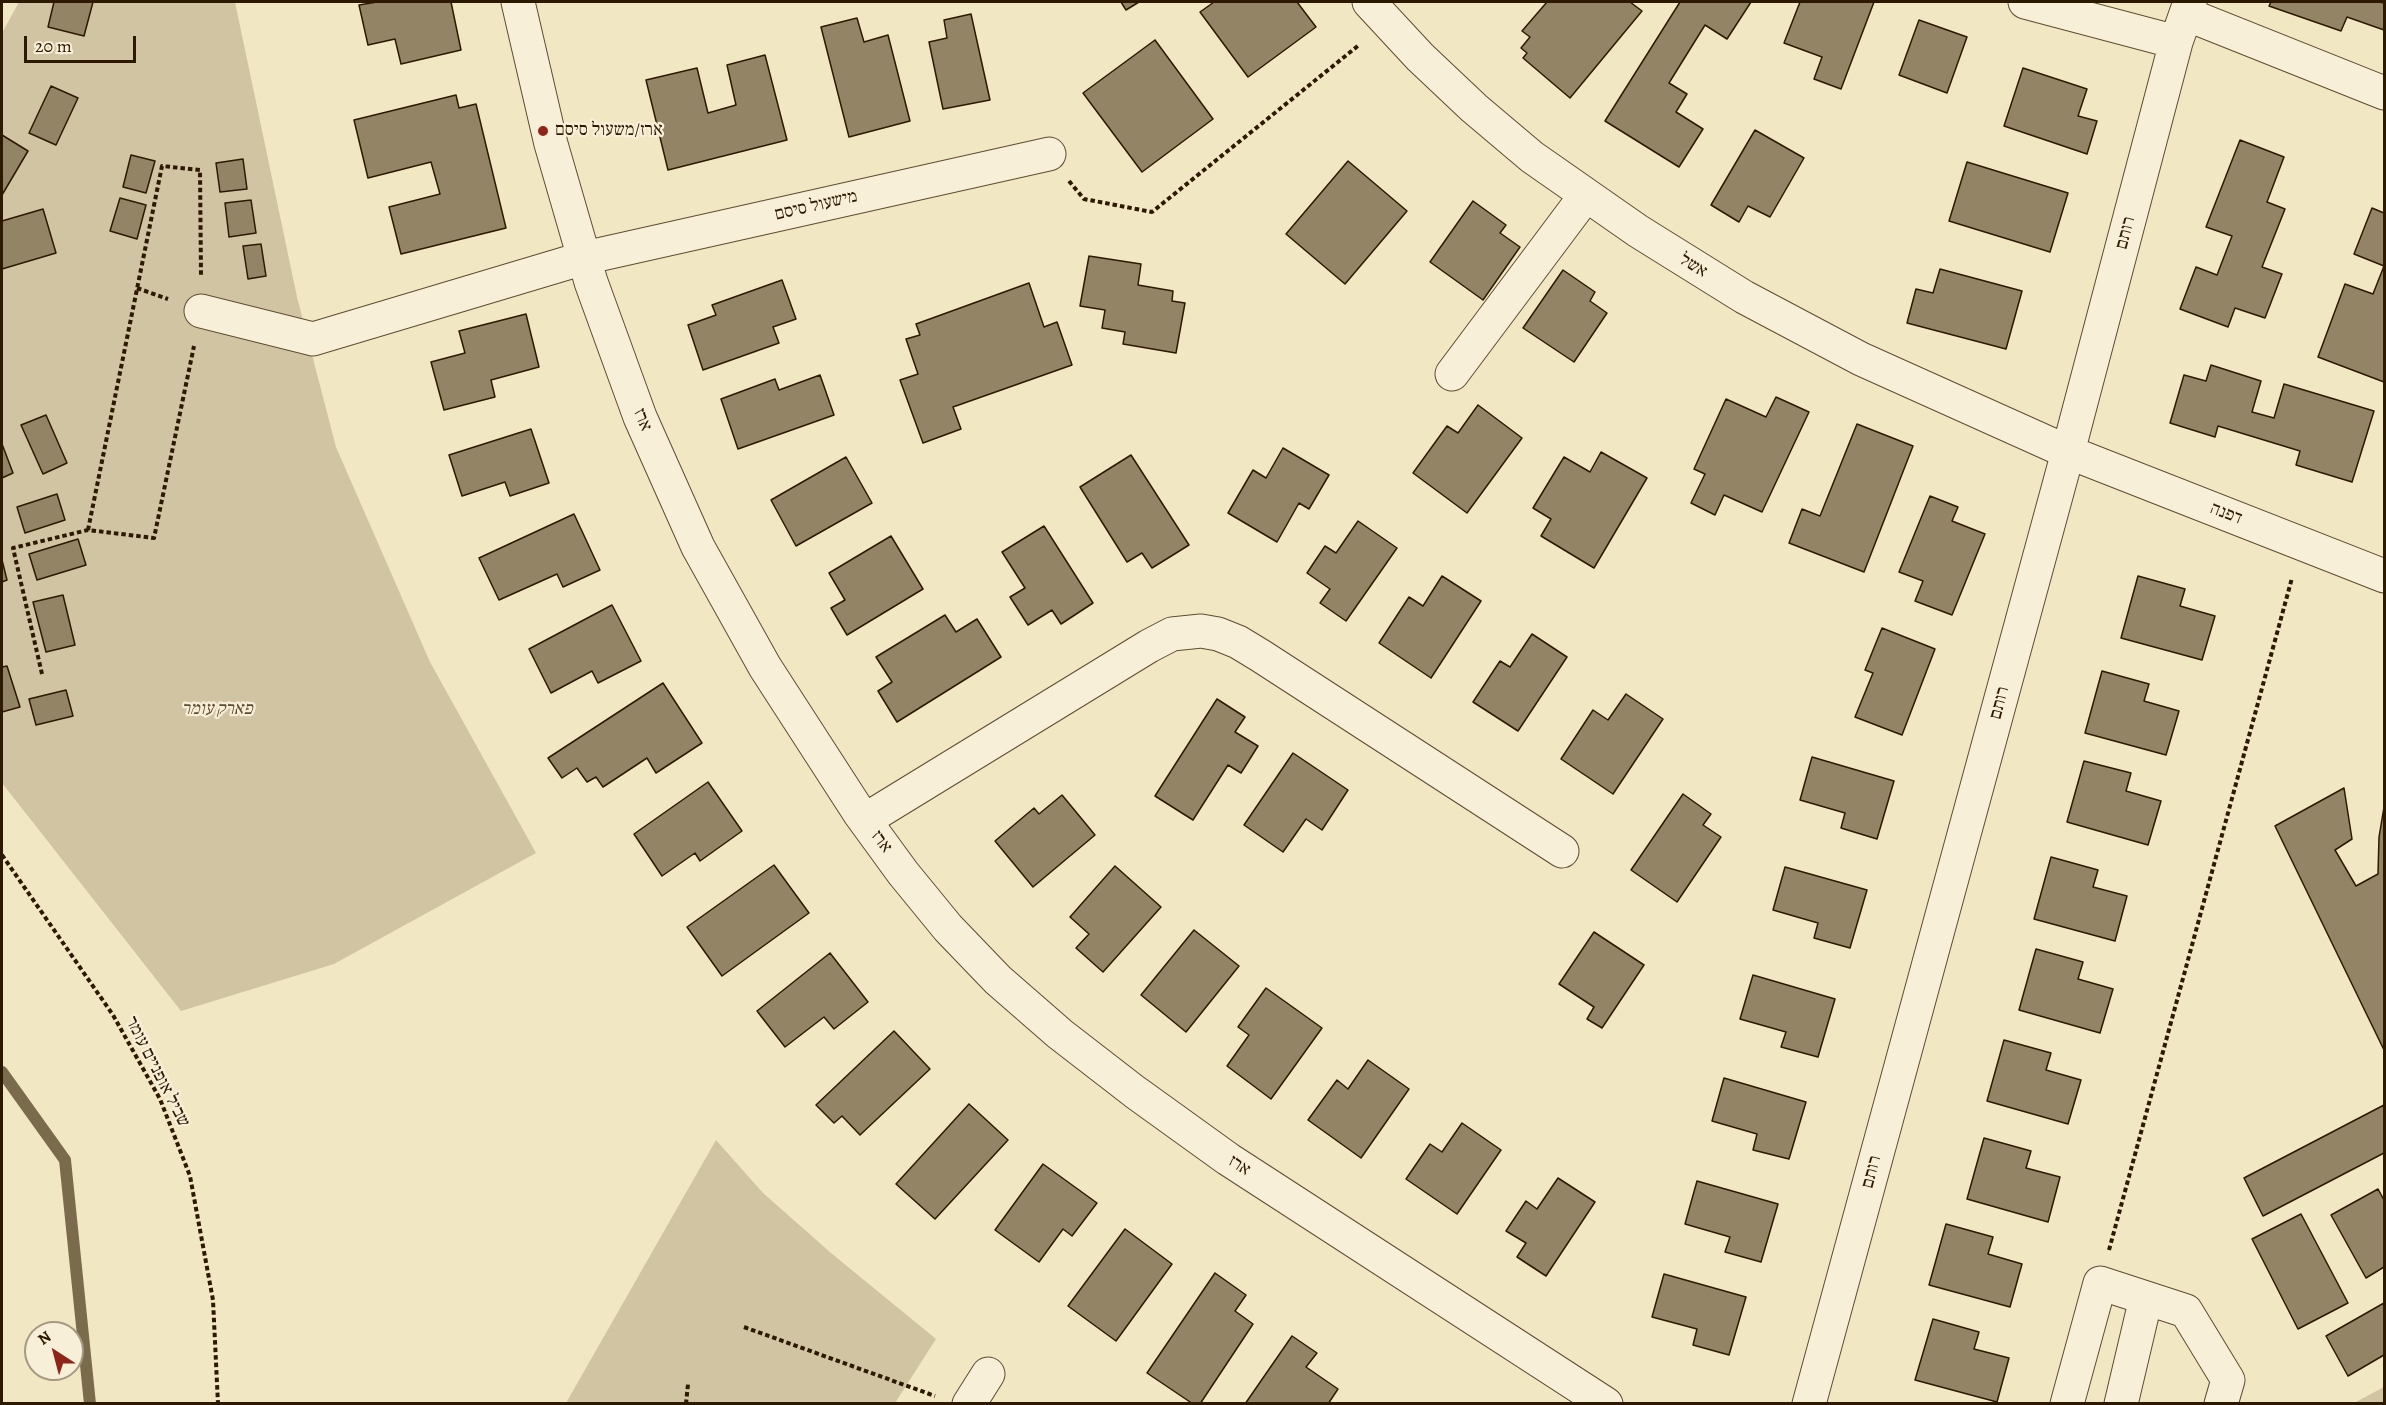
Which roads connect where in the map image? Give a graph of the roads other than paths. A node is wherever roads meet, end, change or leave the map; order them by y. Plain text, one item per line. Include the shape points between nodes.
1 (518, 2) edge
2 (2025, 2) edge
3 (1378, 12) edge
4 (2184, 19) edge
5 (2385, 93) edge
6 (1048, 154) road end
7 (1586, 195) junction
8 (584, 258) junction
9 (201, 311) road end
10 (1452, 374) dead end
11 (2068, 452) junction
12 (2383, 570) edge
13 (865, 820) junction
14 (1562, 850) dead end
15 (2146, 1298) junction
16 (988, 1374) dead end
17 (956, 1402) edge
18 (1606, 1404) edge
19 (1809, 1404) edge
20 (2067, 1404) edge
21 (2121, 1404) edge
22 (2221, 1404) edge

1 - 8 street, ארז via 551,144
2 - 4 street
3 - 7 street, אשל via 1474,108 1532,157
4 - 5 street
4 - 11 street, רותם
6 - 8 street, מישעול סיסם
7 - 10 street
7 - 11 street, אשל via 1690,265 1800,328
8 - 9 street, מישעול סיסם via 313,339
8 - 13 street, ארז via 640,417 698,547 765,667
11 - 12 street, דפנה via 2302,543
11 - 19 street, רותם
13 - 14 street via 1149,646 1172,634 1201,631 1228,638 1261,656
13 - 18 street, ארז via 948,928 998,980 1069,1041 1228,1159
15 - 20 street via 2100,1283
15 - 21 street
15 - 22 street via 2186,1311 2228,1380
16 - 17 street

